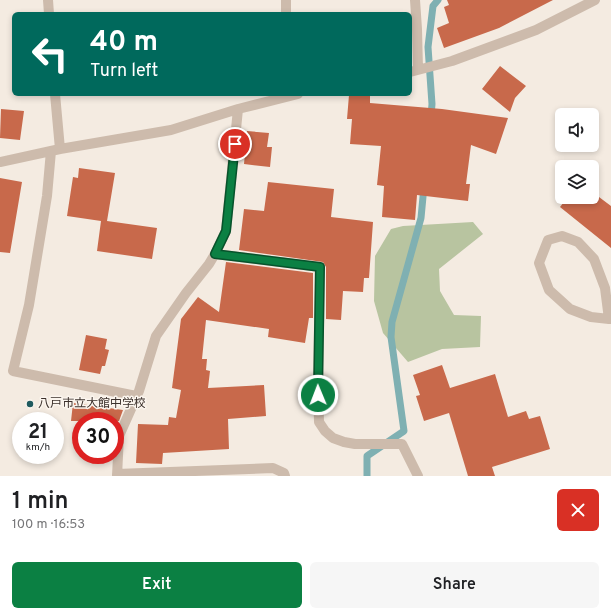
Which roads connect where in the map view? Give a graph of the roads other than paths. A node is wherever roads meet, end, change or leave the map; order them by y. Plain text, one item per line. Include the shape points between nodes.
1 (48, 0) edge
2 (286, 0) edge
3 (415, 0) edge
4 (595, 0) edge
5 (49, 12) edge
6 (286, 12) edge
7 (414, 70) edge
8 (55, 96) edge
9 (283, 96) edge
10 (238, 109) junction
11 (56, 150) junction
12 (0, 162) edge
13 (215, 254) junction
14 (610, 319) edge
15 (136, 396) junction
16 (117, 475) edge
17 (285, 476) edge
18 (418, 476) edge

1 - 5 street
2 - 6 street
3 - 7 street via 417,29
4 - 7 street via 536,30 452,61
8 - 11 street
9 - 10 street
10 - 11 street via 171,130
10 - 13 street via 226,231
11 - 12 street
11 - 15 street via 31,290 13,370
13 - 15 street via 156,336
13 - 18 street via 320,267 319,422 324,431 344,442 402,444
14 - 14 street via 591,317 570,309 549,290 538,263 548,240 562,236 578,242 594,259 605,288
15 - 16 street via 119,436
16 - 17 street via 273,468

